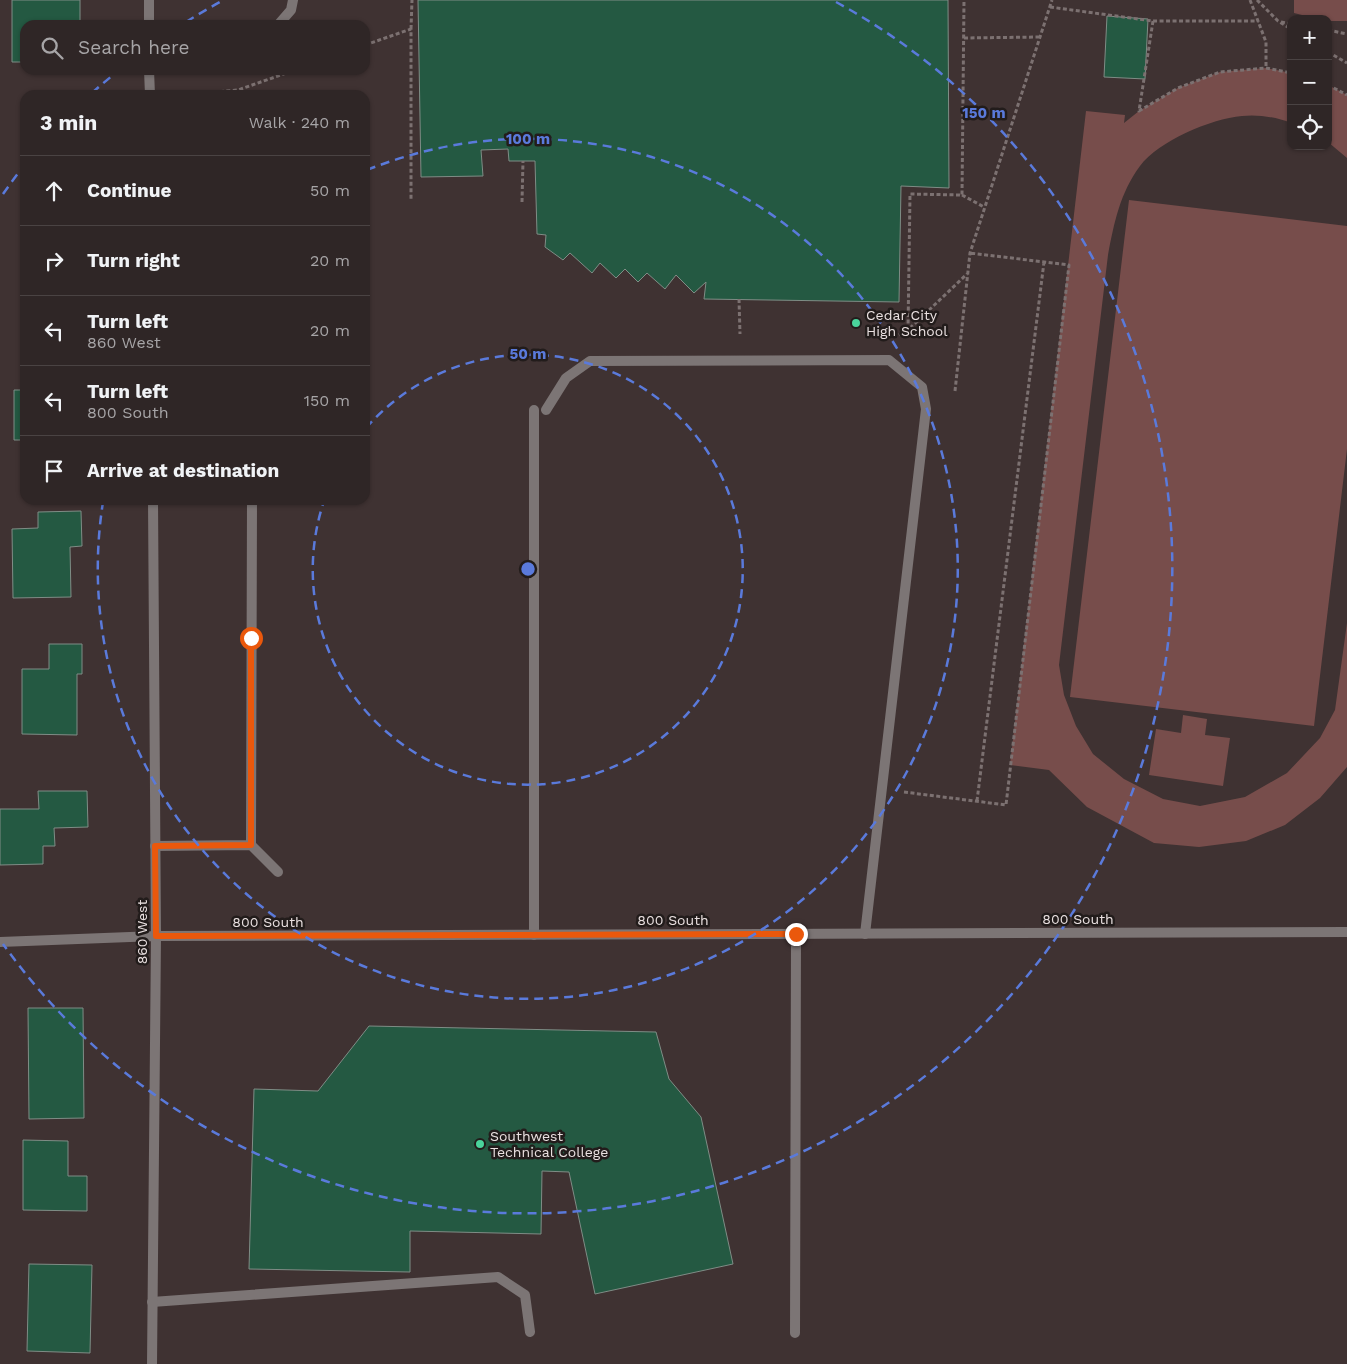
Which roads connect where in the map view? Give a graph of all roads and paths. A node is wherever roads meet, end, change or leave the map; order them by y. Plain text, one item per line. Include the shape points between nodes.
1 (149, 0) edge
2 (293, 0) edge
3 (412, 0) edge
4 (964, 0) edge
5 (1052, 0) edge
6 (1250, 0) edge
7 (1257, 0) edge
8 (1050, 7) junction
9 (149, 20) edge
10 (282, 20) edge
11 (1153, 20) junction
12 (1259, 20) junction
13 (1278, 22) junction
14 (1287, 23) edge
15 (1287, 27) edge
16 (411, 29) junction
17 (1332, 31) edge
18 (1347, 34) edge
19 (1040, 37) junction
20 (964, 38) junction
21 (370, 43) edge
22 (1332, 54) edge
23 (1347, 63) edge
24 (1266, 68) junction
25 (1287, 72) edge
26 (150, 75) edge
27 (281, 75) edge
28 (1332, 87) edge
29 (150, 90) edge
30 (238, 90) edge
31 (1347, 95) edge
32 (523, 161) dead end
33 (962, 195) junction
34 (411, 202) dead end
35 (522, 202) dead end
36 (984, 207) junction
37 (970, 252) junction
38 (1044, 262) junction
39 (967, 274) junction
40 (739, 299) dead end
41 (908, 330) junction
42 (740, 334) dead end
43 (900, 335) dead end
44 (954, 391) dead end
45 (534, 410) dead end
46 (546, 410) dead end
47 (153, 505) edge
48 (252, 505) edge
49 (904, 792) dead end
50 (976, 801) junction
51 (251, 845) junction
52 (155, 846) junction
53 (278, 872) dead end
54 (1347, 932) edge
55 (796, 934) junction
56 (865, 934) junction
57 (534, 935) junction
58 (156, 936) junction
59 (0, 942) edge
60 (152, 1302) junction
61 (530, 1332) dead end
62 (795, 1333) dead end
63 (152, 1364) edge

1 - 9 street
2 - 10 street via 291,10
3 - 16 path
4 - 20 path
5 - 8 path
6 - 12 path
7 - 13 path
8 - 11 path
8 - 19 path
11 - 12 path
11 - 24 path via 1139,111 1178,88 1220,72
12 - 24 path via 1266,42
13 - 14 path
13 - 15 path
16 - 21 path
16 - 34 path
17 - 18 path
19 - 20 path
19 - 36 path
20 - 33 path
22 - 23 path
24 - 25 path
26 - 29 street
27 - 30 path
28 - 31 path
32 - 35 path
33 - 36 path
33 - 41 path via 910,194
36 - 37 path
37 - 38 path
37 - 39 path
38 - 50 path
38 - 50 path via 1069,265 1006,805
39 - 41 path
39 - 44 path
40 - 42 path
41 - 43 path
45 - 57 street
46 - 56 street via 566,378 590,361 889,360 922,387 926,409
47 - 52 street, 860 West
48 - 51 street
49 - 50 path
51 - 52 street
51 - 53 street
52 - 58 street, 860 West
54 - 56 street, 800 South
55 - 56 street, 800 South
55 - 57 street, 800 South
55 - 62 street
57 - 58 street, 800 South
58 - 59 street, 800 South
58 - 60 street, 860 West
60 - 61 street via 498,1277 525,1296
60 - 63 street, 860 West

